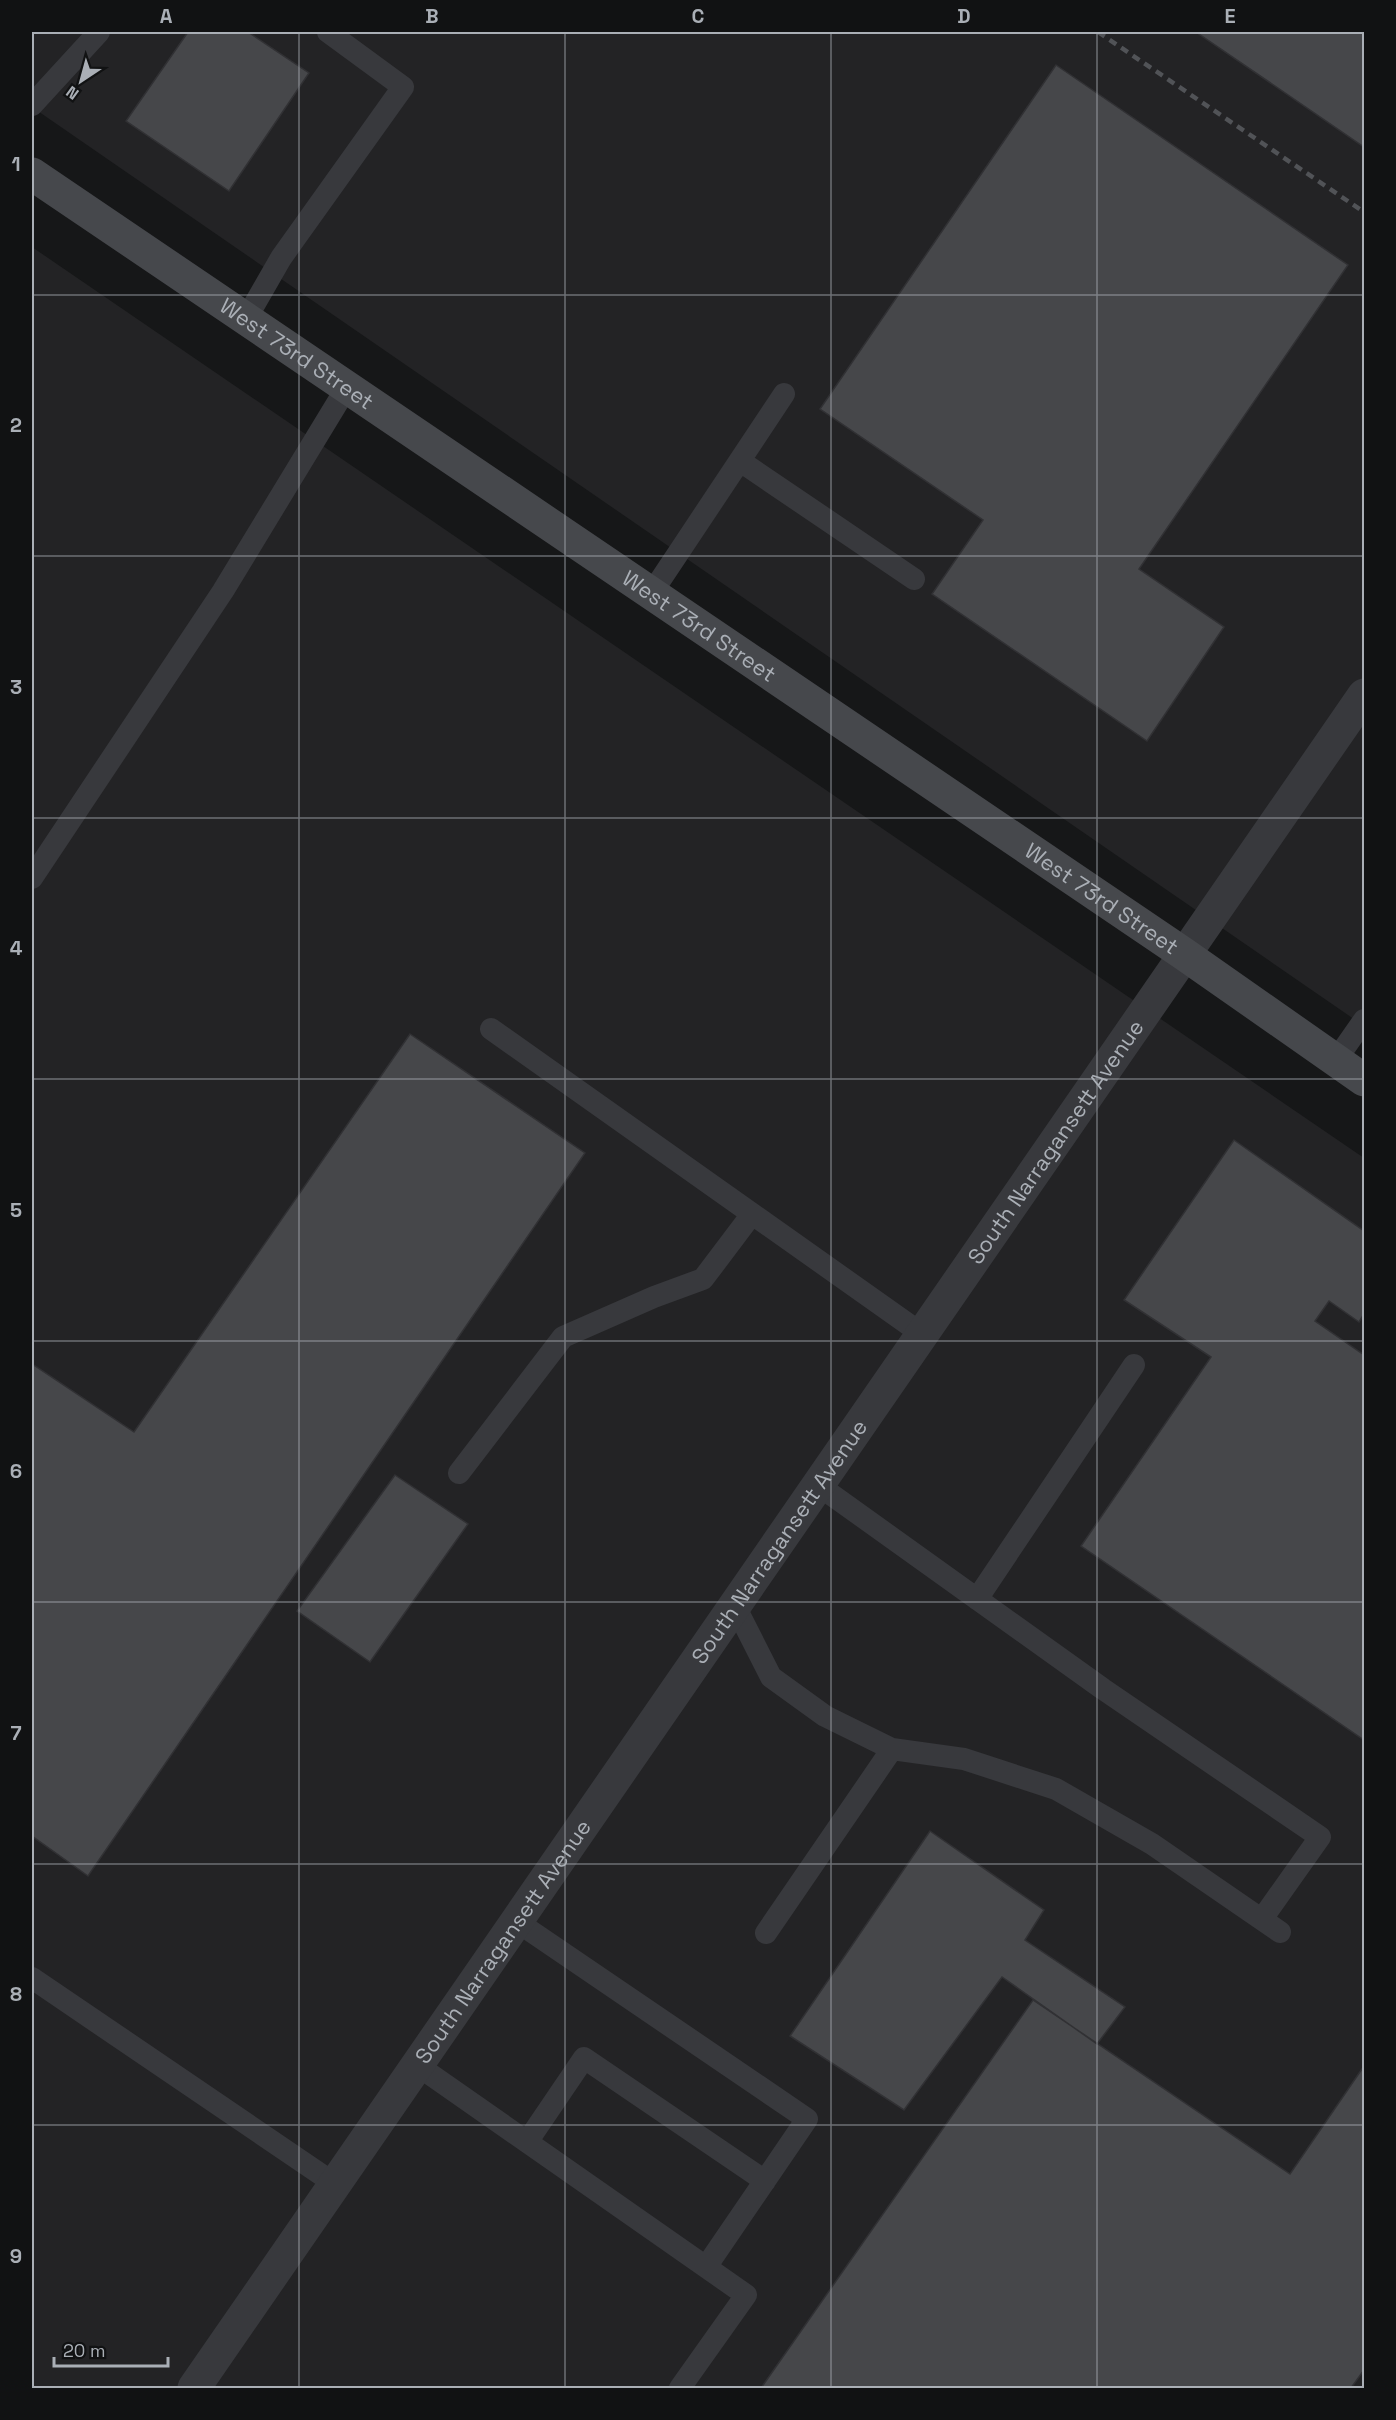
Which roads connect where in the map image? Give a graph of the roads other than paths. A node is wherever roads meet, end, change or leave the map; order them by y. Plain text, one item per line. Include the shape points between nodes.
1 (99, 32) edge
2 (328, 32) edge
3 (32, 105) edge
4 (32, 174) edge
5 (246, 319) junction
6 (347, 387) junction
7 (784, 394) dead end
8 (740, 461) junction
9 (914, 579) dead end
10 (651, 594) junction
11 (1365, 695) edge
12 (32, 878) edge
13 (1184, 954) junction
14 (1365, 1020) edge
15 (491, 1029) dead end
16 (1336, 1060) junction
17 (1365, 1080) edge
18 (752, 1214) junction
19 (922, 1334) junction
20 (1134, 1365) dead end
21 (459, 1473) dead end
22 (818, 1485) junction
23 (977, 1599) junction
24 (735, 1606) junction
25 (892, 1749) junction
26 (516, 1921) junction
27 (766, 1933) dead end
28 (32, 1978) edge
29 (417, 2065) junction
30 (527, 2142) junction
31 (765, 2181) junction
32 (335, 2184) junction
33 (706, 2267) junction
34 (194, 2388) edge
35 (680, 2388) edge

1 - 3 lane
2 - 5 lane via 404,87 281,258
4 - 5 street, West 73rd Street
5 - 6 street, West 73rd Street
6 - 10 street, West 73rd Street
6 - 12 lane via 223,591
7 - 8 lane
8 - 9 lane
8 - 10 lane
10 - 13 street, West 73rd Street
11 - 13 street, South Narragansett Avenue
13 - 16 street, West 73rd Street
13 - 19 street, South Narragansett Avenue
14 - 16 lane
15 - 18 lane
16 - 17 street, West 73rd Street
18 - 19 lane
18 - 21 lane via 703,1279 563,1337
19 - 22 street, South Narragansett Avenue
20 - 23 lane
22 - 23 lane
22 - 24 street, South Narragansett Avenue
23 - 25 lane via 1320,1837 1270,1926 1152,1844 1056,1789 964,1759
24 - 25 lane via 771,1677 825,1716
24 - 26 street, South Narragansett Avenue
25 - 27 lane
26 - 29 street, South Narragansett Avenue
26 - 31 lane via 807,2119
28 - 32 lane
29 - 30 lane
29 - 32 street, South Narragansett Avenue
30 - 31 lane via 584,2058
30 - 33 lane
31 - 33 lane
32 - 34 street, South Narragansett Avenue
33 - 35 lane via 746,2295

